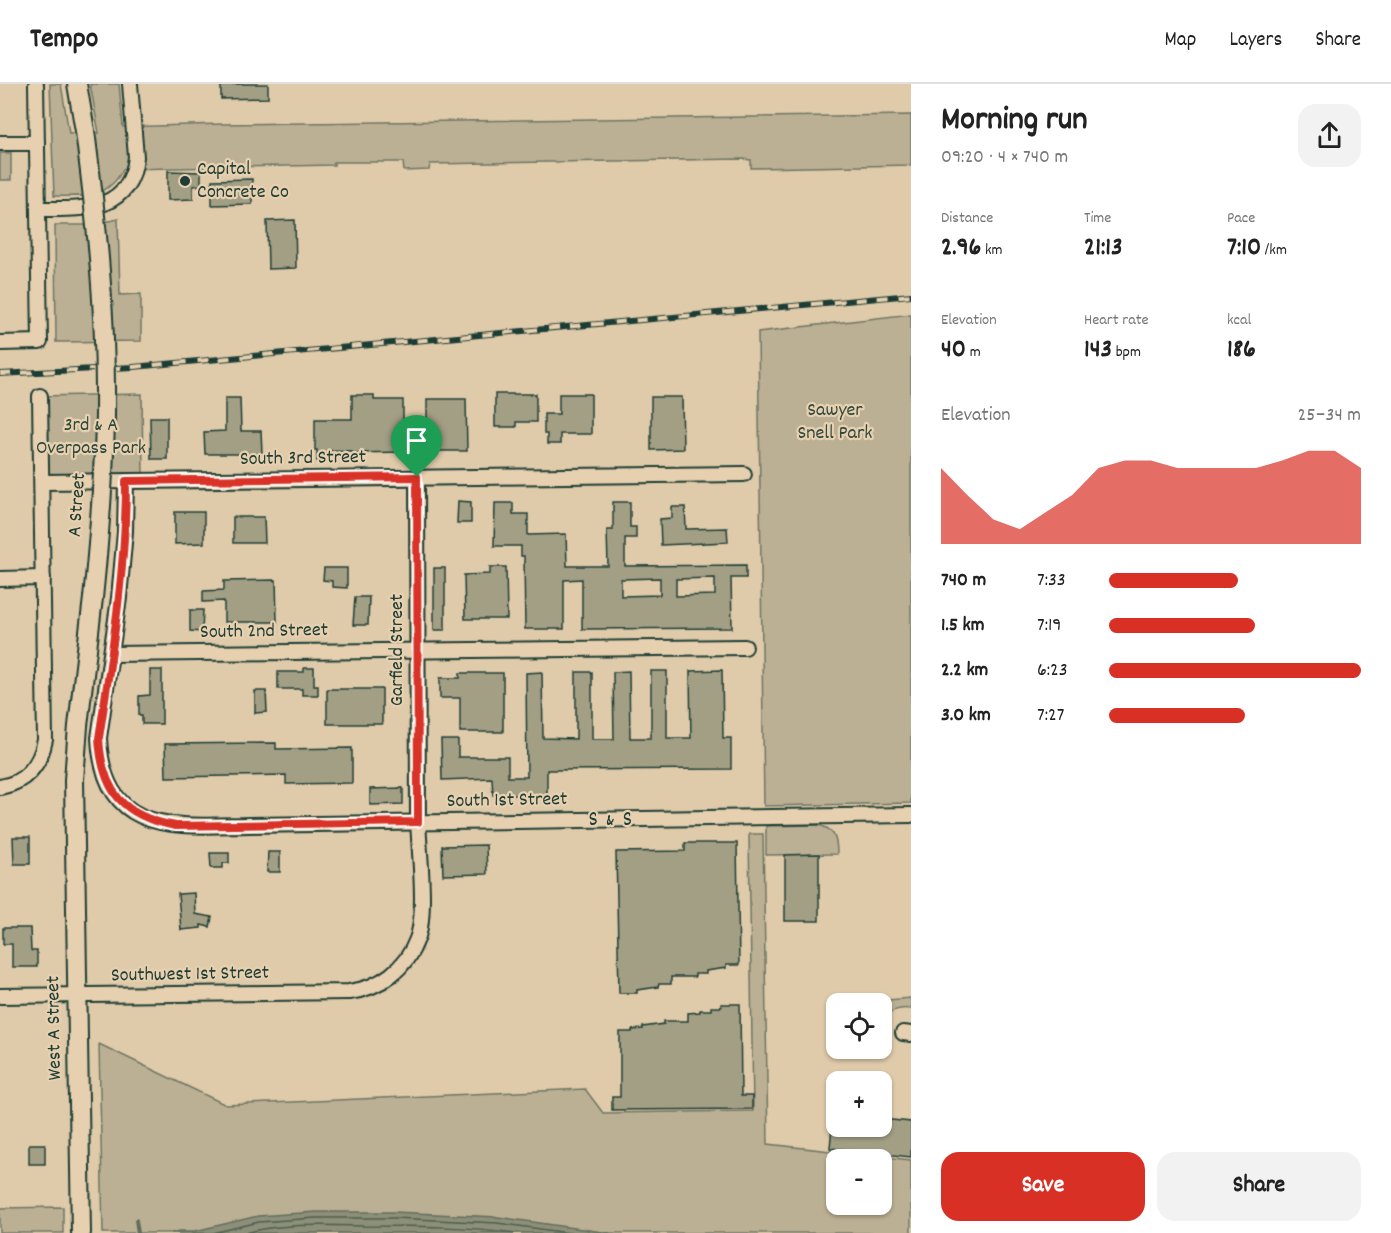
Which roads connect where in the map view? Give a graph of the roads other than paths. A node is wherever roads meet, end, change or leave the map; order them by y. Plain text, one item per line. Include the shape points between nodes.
1 (36, 84) edge
2 (77, 84) edge
3 (130, 84) edge
4 (0, 143) edge
5 (37, 143) junction
6 (38, 209) junction
7 (0, 343) edge
8 (40, 396) dead end
9 (744, 474) dead end
10 (417, 477) junction
11 (126, 481) junction
12 (42, 482) junction
13 (43, 578) junction
14 (0, 579) edge
15 (745, 647) dead end
16 (417, 649) junction
17 (112, 654) junction
18 (0, 787) edge
19 (911, 815) edge
20 (74, 822) joint
21 (418, 822) junction
22 (379, 984) joint
23 (0, 996) edge
24 (76, 996) junction
25 (81, 1233) edge

1 - 5 street
2 - 20 main road, A Street, bridge via 99,247 105,390 101,510 76,742
3 - 6 street via 136,157 128,184 113,200 100,206
4 - 5 street
5 - 6 street
6 - 7 street via 40,342
8 - 12 street, A Street
9 - 10 street, South 3rd Street
10 - 11 street, South 3rd Street
10 - 16 street, Garfield Street
11 - 12 street, South 3rd Street
11 - 17 street via 123,563
12 - 13 street, A Street
13 - 14 street
13 - 18 street, A Street via 45,740 37,763 26,776
15 - 16 street, South 2nd Street
16 - 17 street, South 2nd Street
16 - 21 street, Garfield Street
17 - 21 street, South 1st Street via 99,738 100,757 112,791 141,816 176,826
19 - 21 street, South 1st Street
20 - 24 main road, West A Street
21 - 22 street, Garfield Street via 420,931 399,967
22 - 24 street, Southwest 1st Street via 339,993
23 - 24 street, Southwest 1st Street
24 - 25 main road, West A Street

